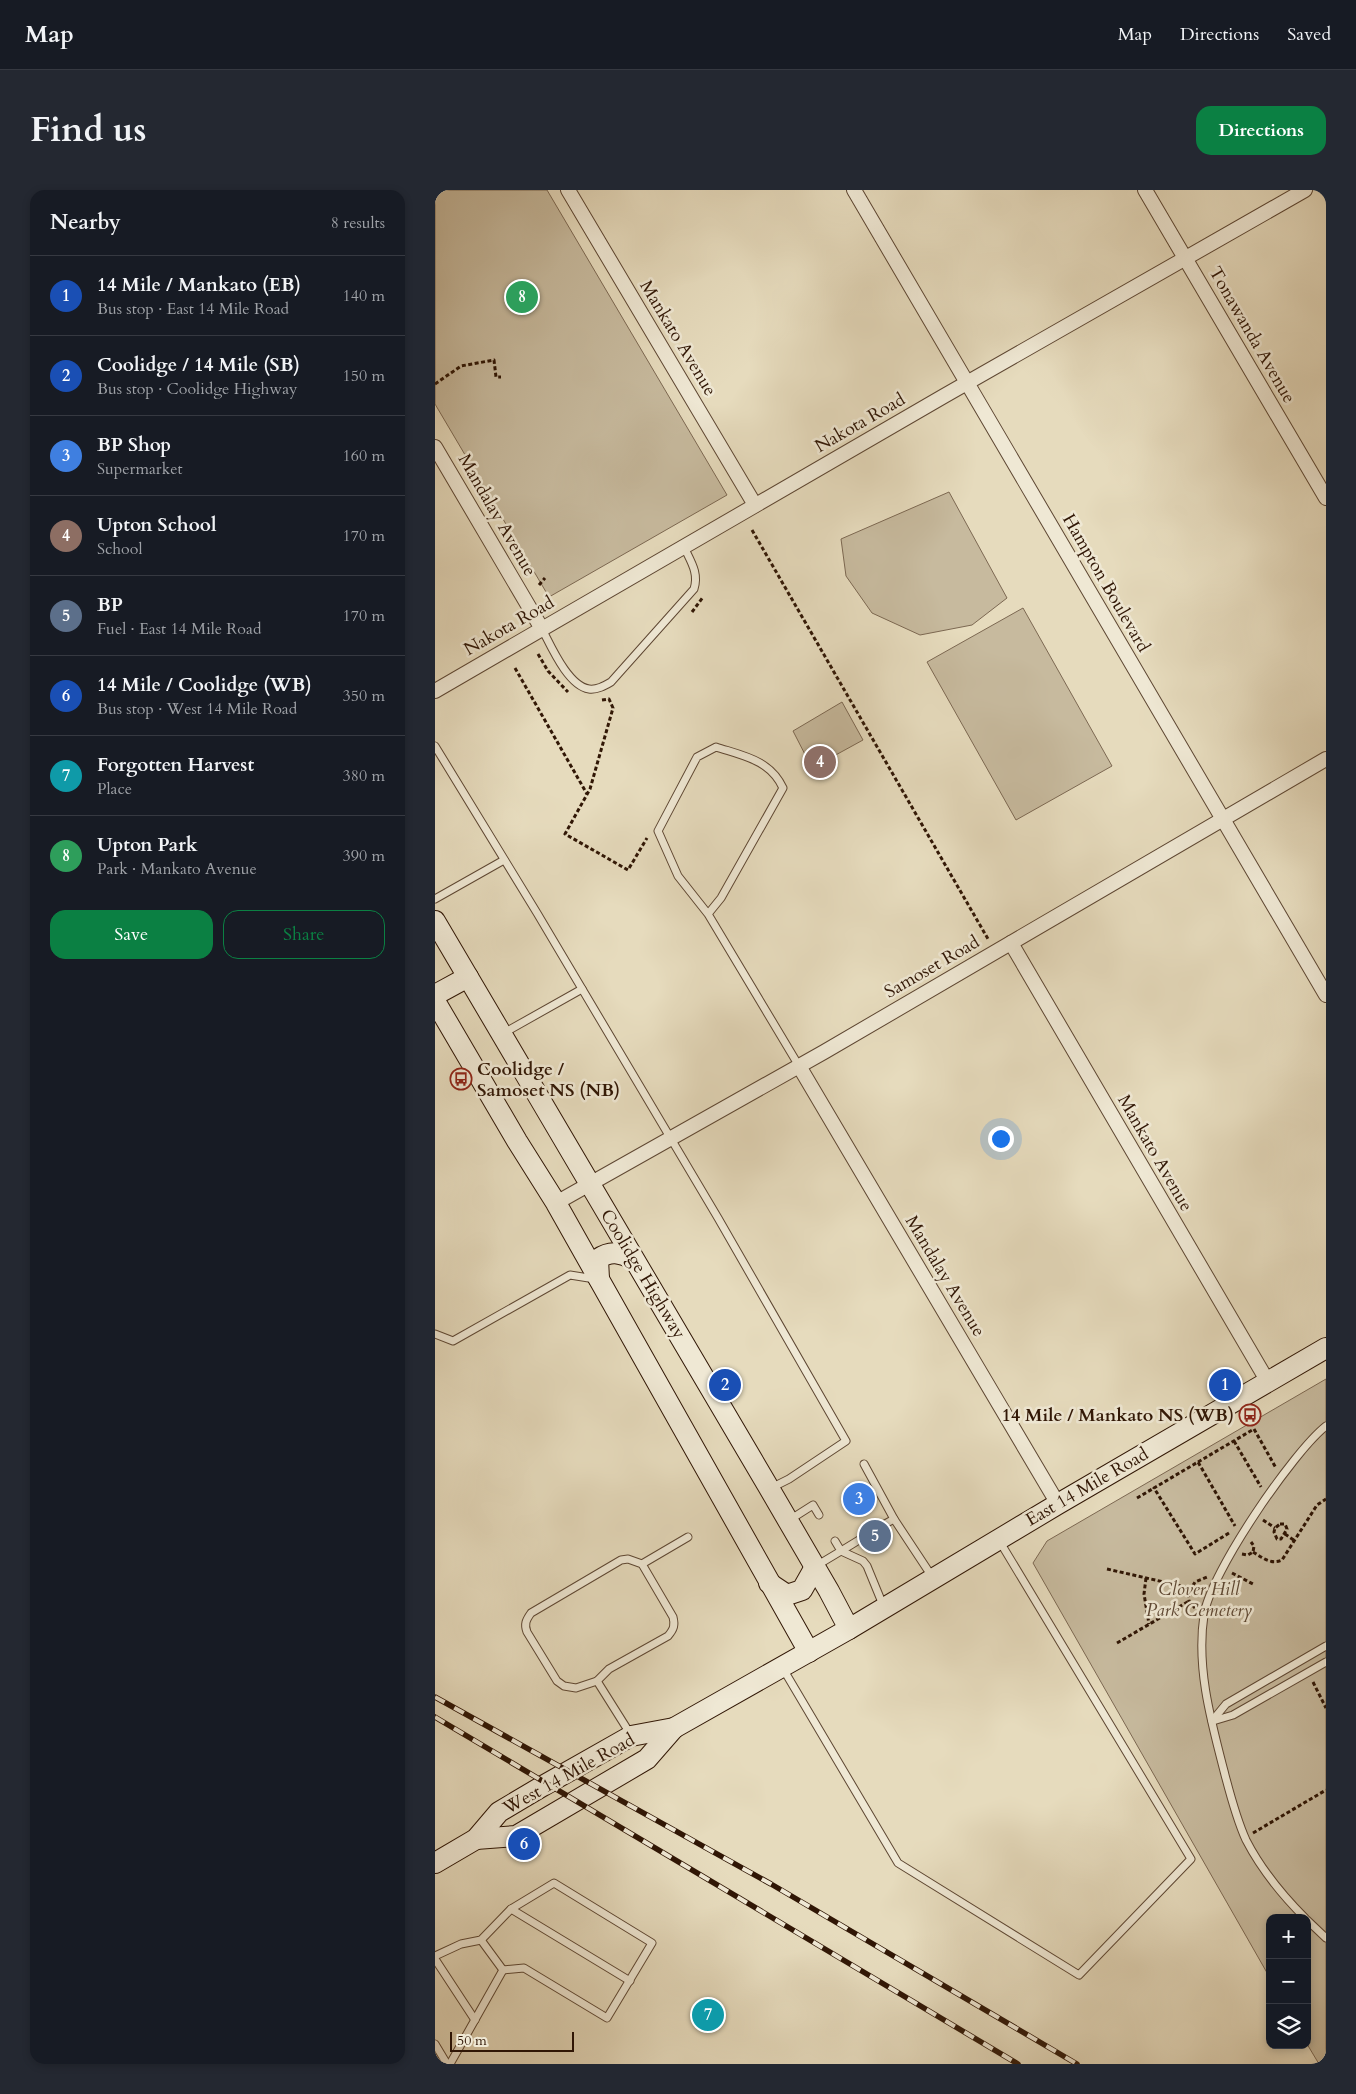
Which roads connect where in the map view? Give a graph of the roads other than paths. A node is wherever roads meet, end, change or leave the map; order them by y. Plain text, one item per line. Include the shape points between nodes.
1 (568, 190) edge
2 (854, 190) edge
3 (1145, 190) edge
4 (1305, 190) edge
5 (1185, 258) junction
6 (968, 382) junction
7 (435, 447) edge
8 (1326, 498) edge
9 (755, 505) junction
10 (684, 547) junction
11 (542, 629) junction
12 (435, 691) edge
13 (435, 746) edge
14 (1326, 760) edge
15 (1223, 820) junction
16 (504, 860) junction
17 (435, 899) edge
18 (707, 914) junction
19 (435, 921) edge
20 (1011, 943) junction
21 (468, 977) junction
22 (582, 989) junction
23 (435, 995) edge
24 (1326, 995) edge
25 (435, 1001) edge
26 (502, 1034) junction
27 (799, 1066) junction
28 (671, 1138) junction
29 (590, 1185) junction
30 (556, 1204) junction
31 (633, 1259) junction
32 (599, 1279) junction
33 (435, 1334) edge
34 (1326, 1348) edge
35 (1268, 1382) junction
36 (1326, 1426) edge
37 (864, 1464) dead end
38 (769, 1488) junction
39 (1058, 1504) junction
40 (819, 1514) dead end
41 (894, 1518) junction
42 (788, 1521) junction
43 (885, 1524) dead end
44 (688, 1537) dead end
45 (999, 1539) junction
46 (859, 1540) dead end
47 (835, 1541) dead end
48 (841, 1551) junction
49 (642, 1564) junction
50 (815, 1567) junction
51 (933, 1578) junction
52 (769, 1583) junction
53 (884, 1608) junction
54 (849, 1629) junction
55 (1326, 1646) edge
56 (809, 1652) junction
57 (1326, 1662) edge
58 (782, 1667) junction
59 (597, 1681) junction
60 (1212, 1721) junction
61 (674, 1728) junction
62 (631, 1736) junction
63 (476, 1840) junction
64 (435, 1863) edge
65 (511, 1909) junction
66 (1301, 1914) edge
67 (1311, 1924) edge
68 (1326, 1938) edge
69 (481, 1940) junction
70 (435, 1958) edge
71 (503, 1970) junction
72 (630, 1981) junction
73 (475, 2020) junction
74 (435, 2044) edge
75 (449, 2064) edge

1 - 9 street, Mankato Avenue
2 - 6 street, Hampton Boulevard
3 - 5 street, Tonawanda Avenue
4 - 5 street, Nakota Road
5 - 6 street, Nakota Road
5 - 8 street, Tonawanda Avenue
6 - 9 street, Nakota Road
6 - 15 street, Hampton Boulevard
7 - 11 street, Mandalay Avenue
9 - 10 street, Nakota Road
10 - 11 street, Nakota Road
10 - 11 lane via 697,579 694,589 611,682 589,689 574,682
11 - 12 street, Nakota Road
13 - 16 lane
14 - 15 street, Samoset Road
15 - 20 street, Samoset Road
15 - 24 street, Hampton Boulevard
16 - 17 lane
16 - 22 lane
18 - 18 lane via 721,898 783,788 777,775 764,765 716,747 697,757 658,831 678,876
18 - 27 lane
19 - 21 main road, Coolidge Highway
20 - 27 street, Samoset Road
20 - 35 street, Mankato Avenue
21 - 23 main road
21 - 26 main road, Coolidge Highway
22 - 26 lane
22 - 28 lane
25 - 30 main road
26 - 29 main road, Coolidge Highway
27 - 28 street, Samoset Road
27 - 39 street, Mandalay Avenue
28 - 29 street, Samoset Road
28 - 38 lane via 846,1441 789,1480
29 - 30 street, Samoset Road
29 - 31 main road, Coolidge Highway
30 - 32 main road
31 - 32 main road via 619,1253 604,1255 598,1260
31 - 38 main road, Coolidge Highway
32 - 33 lane via 570,1275 453,1341
32 - 52 main road
34 - 35 main road, East 14 Mile Road
35 - 39 main road, East 14 Mile Road
36 - 60 lane via 1313,1436 1281,1477 1223,1569 1204,1613 1201,1653
37 - 41 lane
38 - 42 main road, Coolidge Highway
39 - 45 main road, East 14 Mile Road
40 - 42 lane via 813,1505
41 - 43 lane
41 - 51 lane
42 - 50 main road, Coolidge Highway
44 - 49 lane
45 - 51 main road, East 14 Mile Road
45 - 58 lane via 1191,1859 1079,1975 898,1863
46 - 48 lane
47 - 48 lane
48 - 50 lane
48 - 53 lane via 867,1566
49 - 59 lane via 673,1617 673,1630 669,1636 609,1669
49 - 59 lane via 621,1560 526,1619 527,1632 557,1681 576,1688
50 - 52 main road via 802,1590 787,1595
50 - 54 main road, Coolidge Highway
51 - 53 main road, East 14 Mile Road
52 - 56 main road
53 - 54 main road, East 14 Mile Road
54 - 56 main road, West 14 Mile Road
55 - 60 lane via 1226,1704
56 - 58 main road, West 14 Mile Road
57 - 60 lane via 1233,1716
58 - 61 main road, West 14 Mile Road
59 - 62 lane
60 - 66 lane via 1232,1802 1245,1838 1262,1867
61 - 62 main road, West 14 Mile Road
61 - 63 main road, West 14 Mile Road via 647,1759 516,1836
62 - 63 main road, West 14 Mile Road via 499,1812
63 - 64 main road, West 14 Mile Road
65 - 69 lane
65 - 72 lane
65 - 72 lane via 553,1883 652,1943
67 - 68 lane
69 - 70 lane via 461,1944
69 - 71 lane
70 - 73 lane
71 - 72 lane via 523,1968 607,2018
71 - 73 lane
73 - 75 lane
74 - 75 lane

